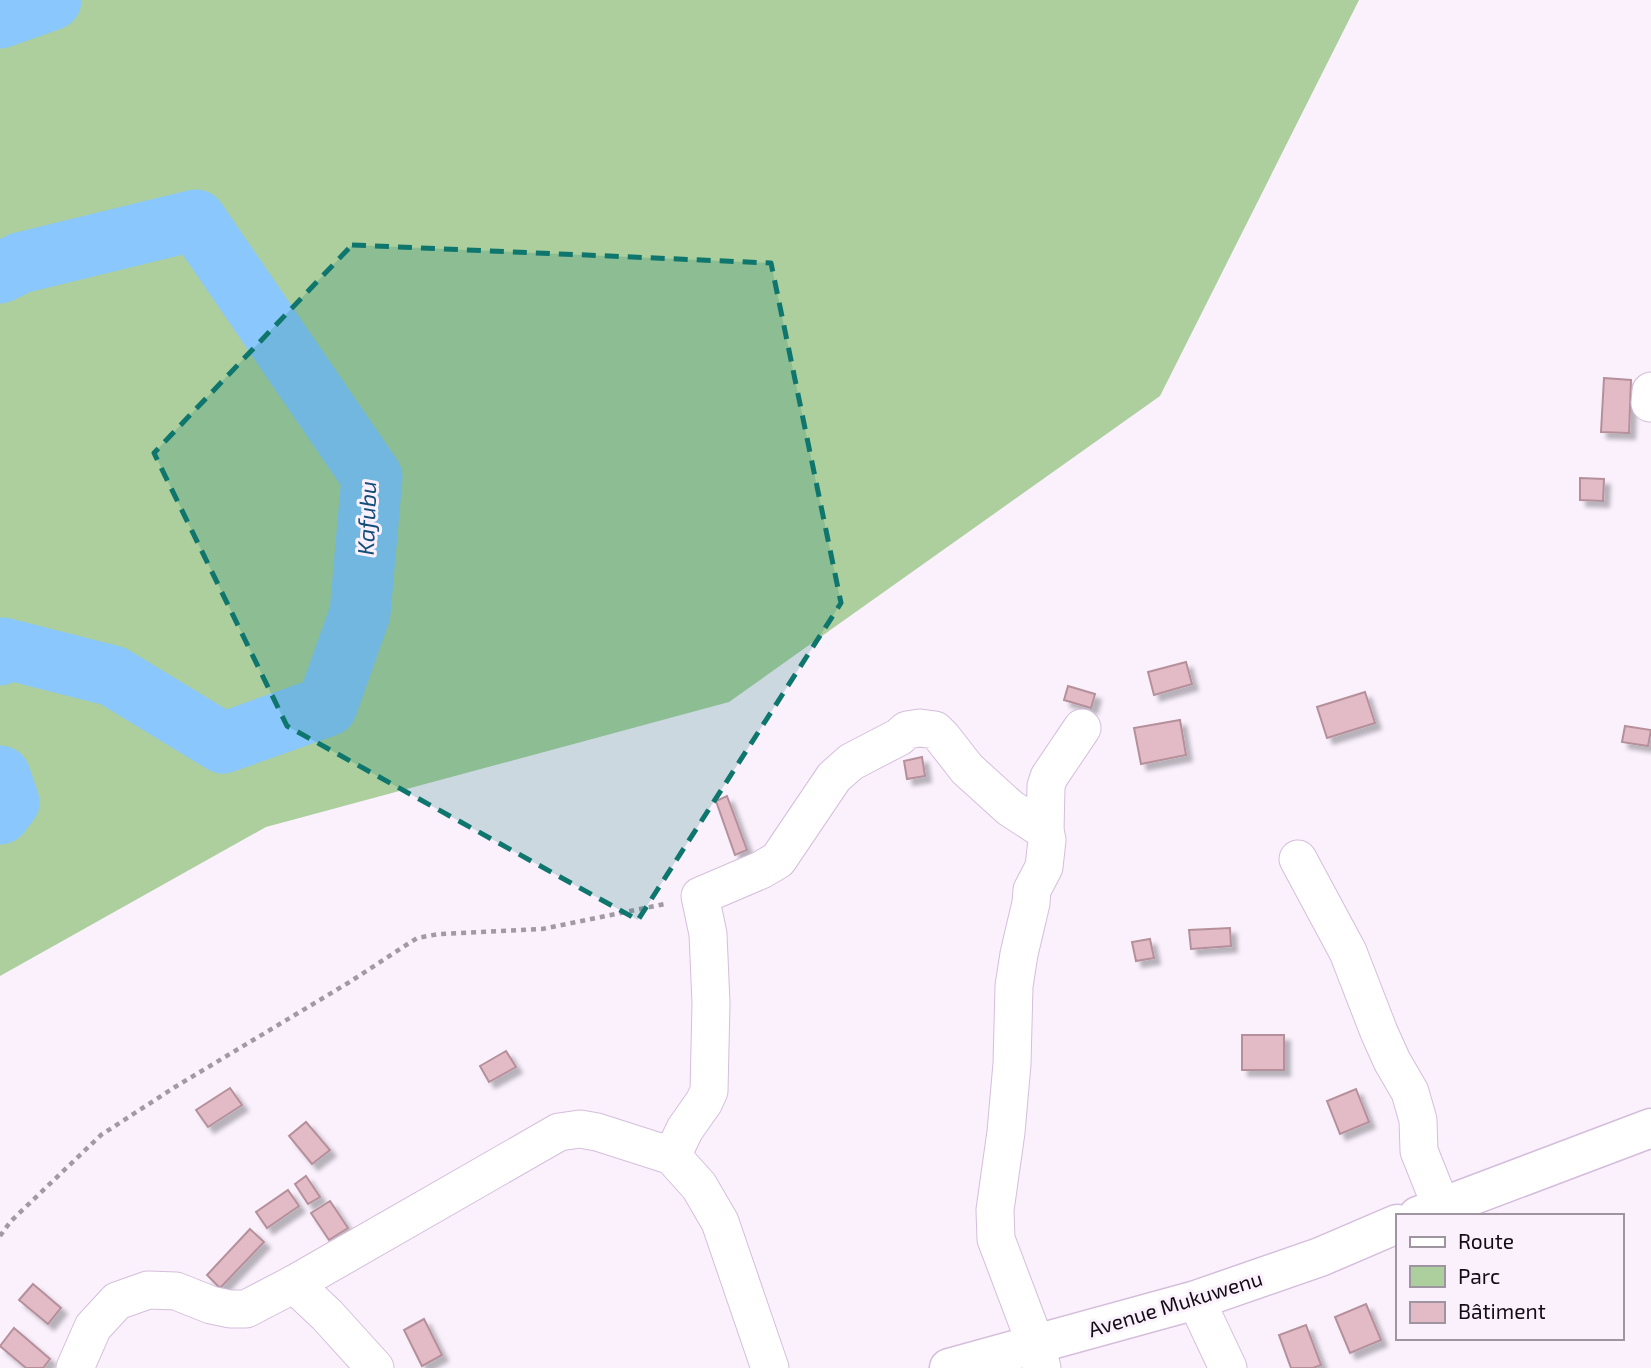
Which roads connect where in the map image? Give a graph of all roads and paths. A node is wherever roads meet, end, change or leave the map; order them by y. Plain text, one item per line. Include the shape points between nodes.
1 (1083, 728) dead end
2 (1045, 831) junction
3 (1298, 859) dead end
4 (700, 896) junction
5 (1651, 1128) edge
6 (672, 1156) junction
7 (1429, 1211) edge
8 (1396, 1224) edge
9 (0, 1237) edge
10 (294, 1284) junction
11 (1196, 1300) junction
12 (1039, 1356) edge
13 (75, 1368) edge
14 (375, 1368) edge
15 (771, 1368) edge
16 (949, 1368) edge
17 (1227, 1368) edge

1 - 2 street via 1049,777
2 - 4 street via 1010,808 967,769 935,730 920,727 851,762 834,777 778,860
2 - 12 street via 1044,867 1032,890 1014,986 1013,1064 995,1210 996,1239
3 - 7 street via 1348,952 1379,1032 1410,1092
4 - 6 street via 710,975 709,1091
4 - 9 path via 542,929 417,938 102,1135 11,1221
5 - 7 street
6 - 10 street via 597,1132 559,1132
6 - 15 street via 699,1186 720,1223
8 - 11 street, Avenue Mukuwenu via 1320,1257
10 - 13 street via 246,1309 211,1305 176,1291 137,1293 117,1301 93,1327
10 - 14 street
11 - 12 street, Avenue Mukuwenu
11 - 17 street
12 - 16 street, Avenue Mukuwenu

